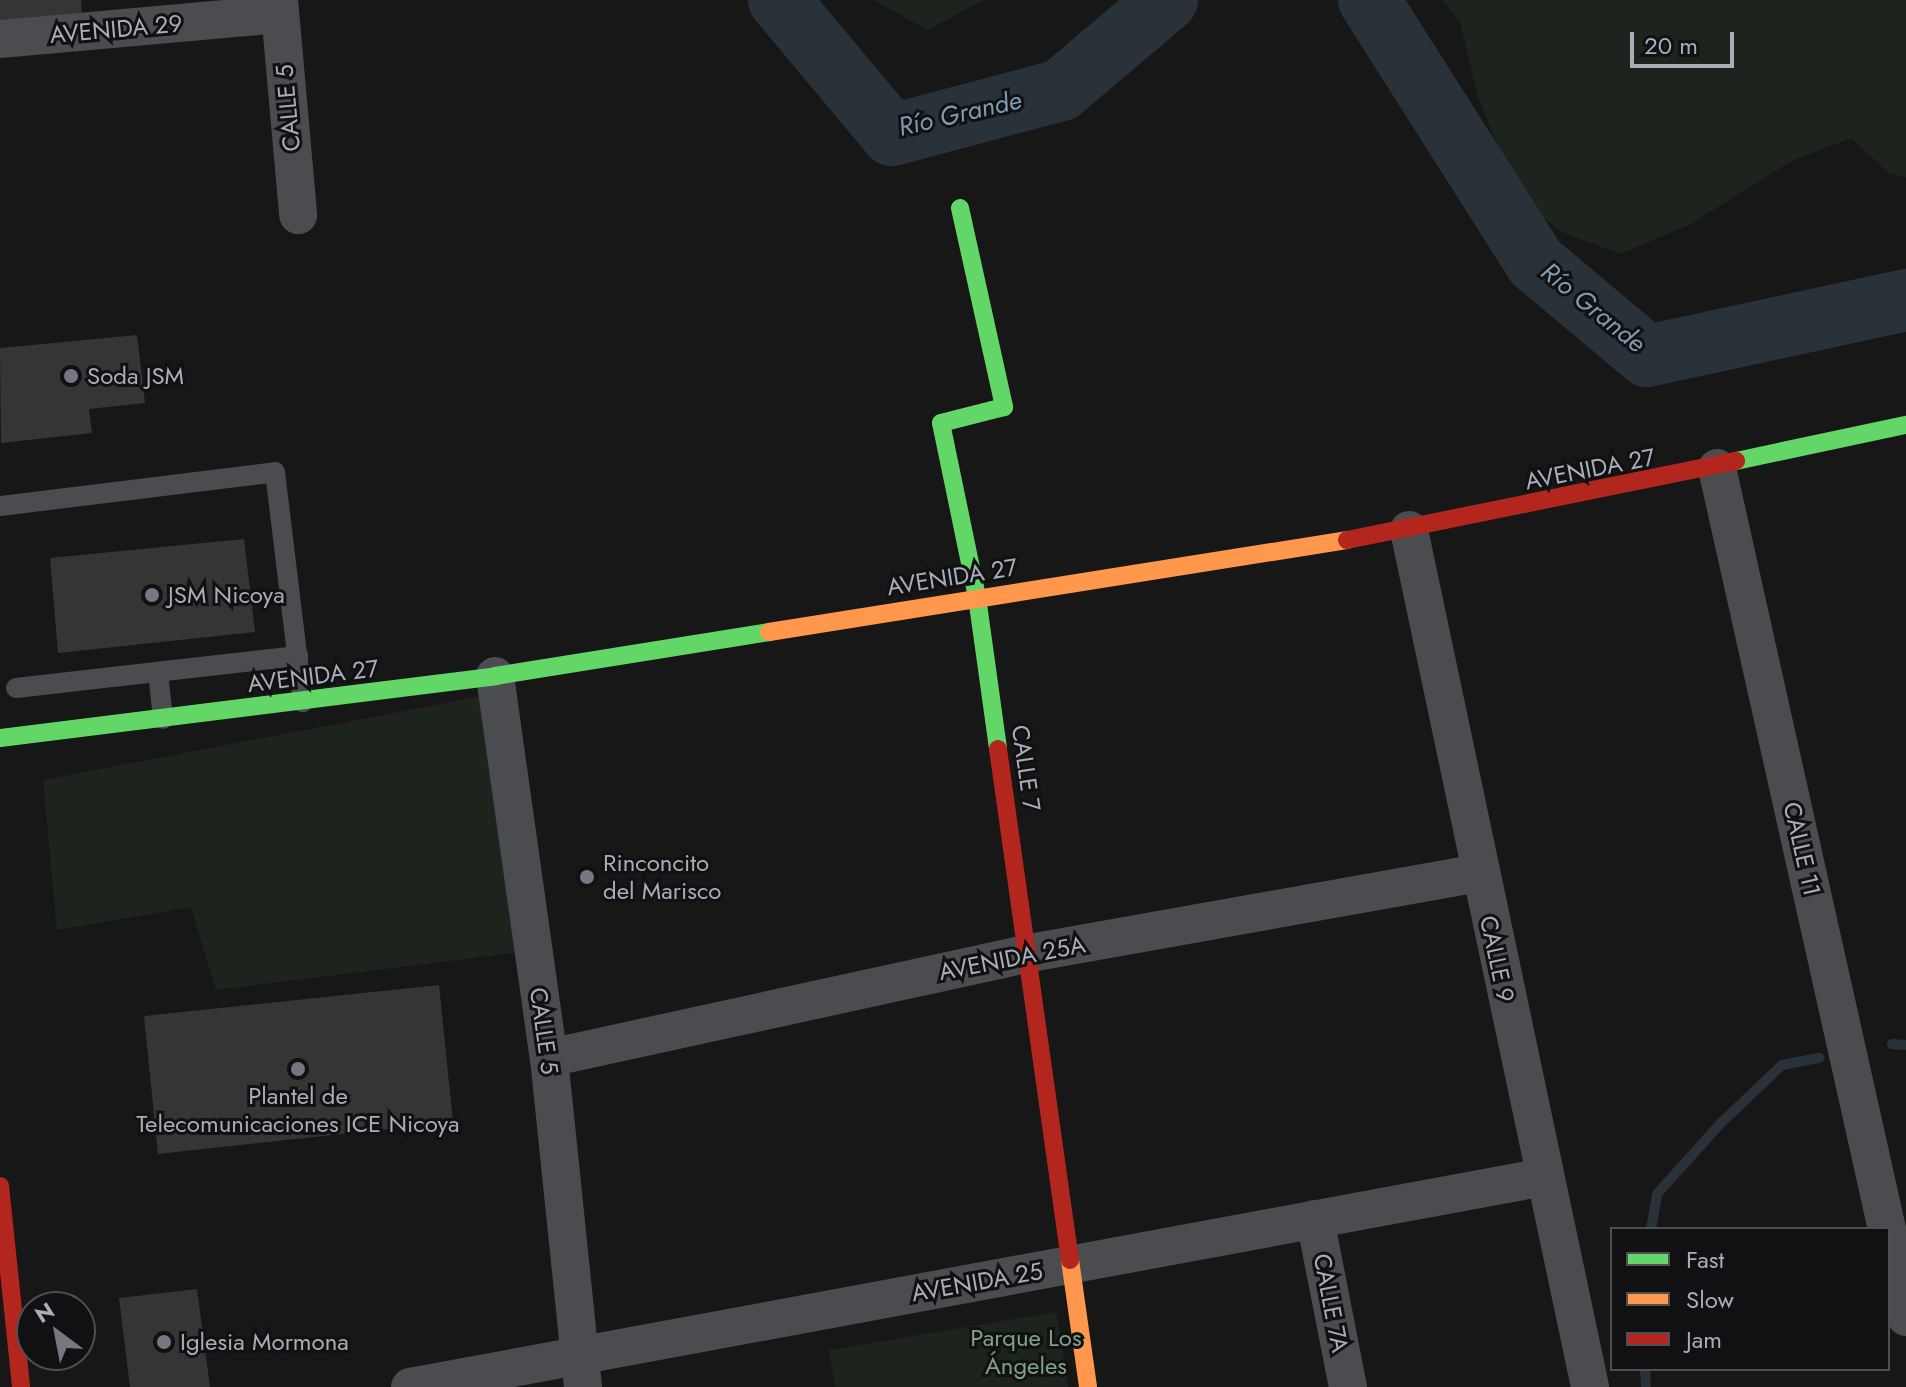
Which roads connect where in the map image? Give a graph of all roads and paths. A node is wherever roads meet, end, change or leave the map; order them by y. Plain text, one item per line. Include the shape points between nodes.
1 (280, 7) edge
2 (0, 39) edge
3 (960, 208) dead end
4 (298, 215) dead end
5 (1906, 425) edge
6 (1717, 468) junction
7 (0, 506) edge
8 (1409, 530) junction
9 (977, 597) junction
10 (298, 656) junction
11 (158, 672) junction
12 (495, 676) junction
13 (16, 688) dead end
14 (303, 702) junction
15 (163, 719) junction
16 (0, 738) edge
17 (1479, 873) junction
18 (1030, 953) junction
19 (549, 1058) junction
20 (1544, 1177) junction
21 (0, 1186) edge
22 (1315, 1219) junction
23 (1887, 1227) edge
24 (1890, 1245) edge
25 (1070, 1265) junction
26 (1906, 1317) edge
27 (582, 1371) edge
28 (21, 1387) edge
29 (410, 1387) edge
30 (1088, 1387) edge
31 (1348, 1387) edge
32 (1590, 1387) edge

1 - 2 street, AVENIDA 29
1 - 4 street, CALLE 5
3 - 9 street, CALLE 7 via 1004,407 941,423
5 - 6 street, AVENIDA 27
6 - 8 street, AVENIDA 27
6 - 23 street, CALLE 11
7 - 10 lane via 275,472
8 - 9 street, AVENIDA 27
8 - 17 street, CALLE 9
9 - 12 street, AVENIDA 27
9 - 18 street, CALLE 7
10 - 11 lane
10 - 14 lane
11 - 13 lane
11 - 15 lane
12 - 14 street, AVENIDA 27
12 - 19 street, CALLE 5
14 - 15 street, AVENIDA 27
15 - 16 street, AVENIDA 27
17 - 18 street, AVENIDA 25A
17 - 20 street, CALLE 9
18 - 19 street, AVENIDA 25A
18 - 25 street, CALLE 7
19 - 27 street, CALLE 5
20 - 22 street, AVENIDA 25
20 - 32 street, CALLE 9
21 - 28 street
22 - 25 street, AVENIDA 25
22 - 31 street, CALLE 7A
24 - 26 street
25 - 27 street, AVENIDA 25
25 - 30 street, CALLE 7
27 - 29 street, AVENIDA 25

